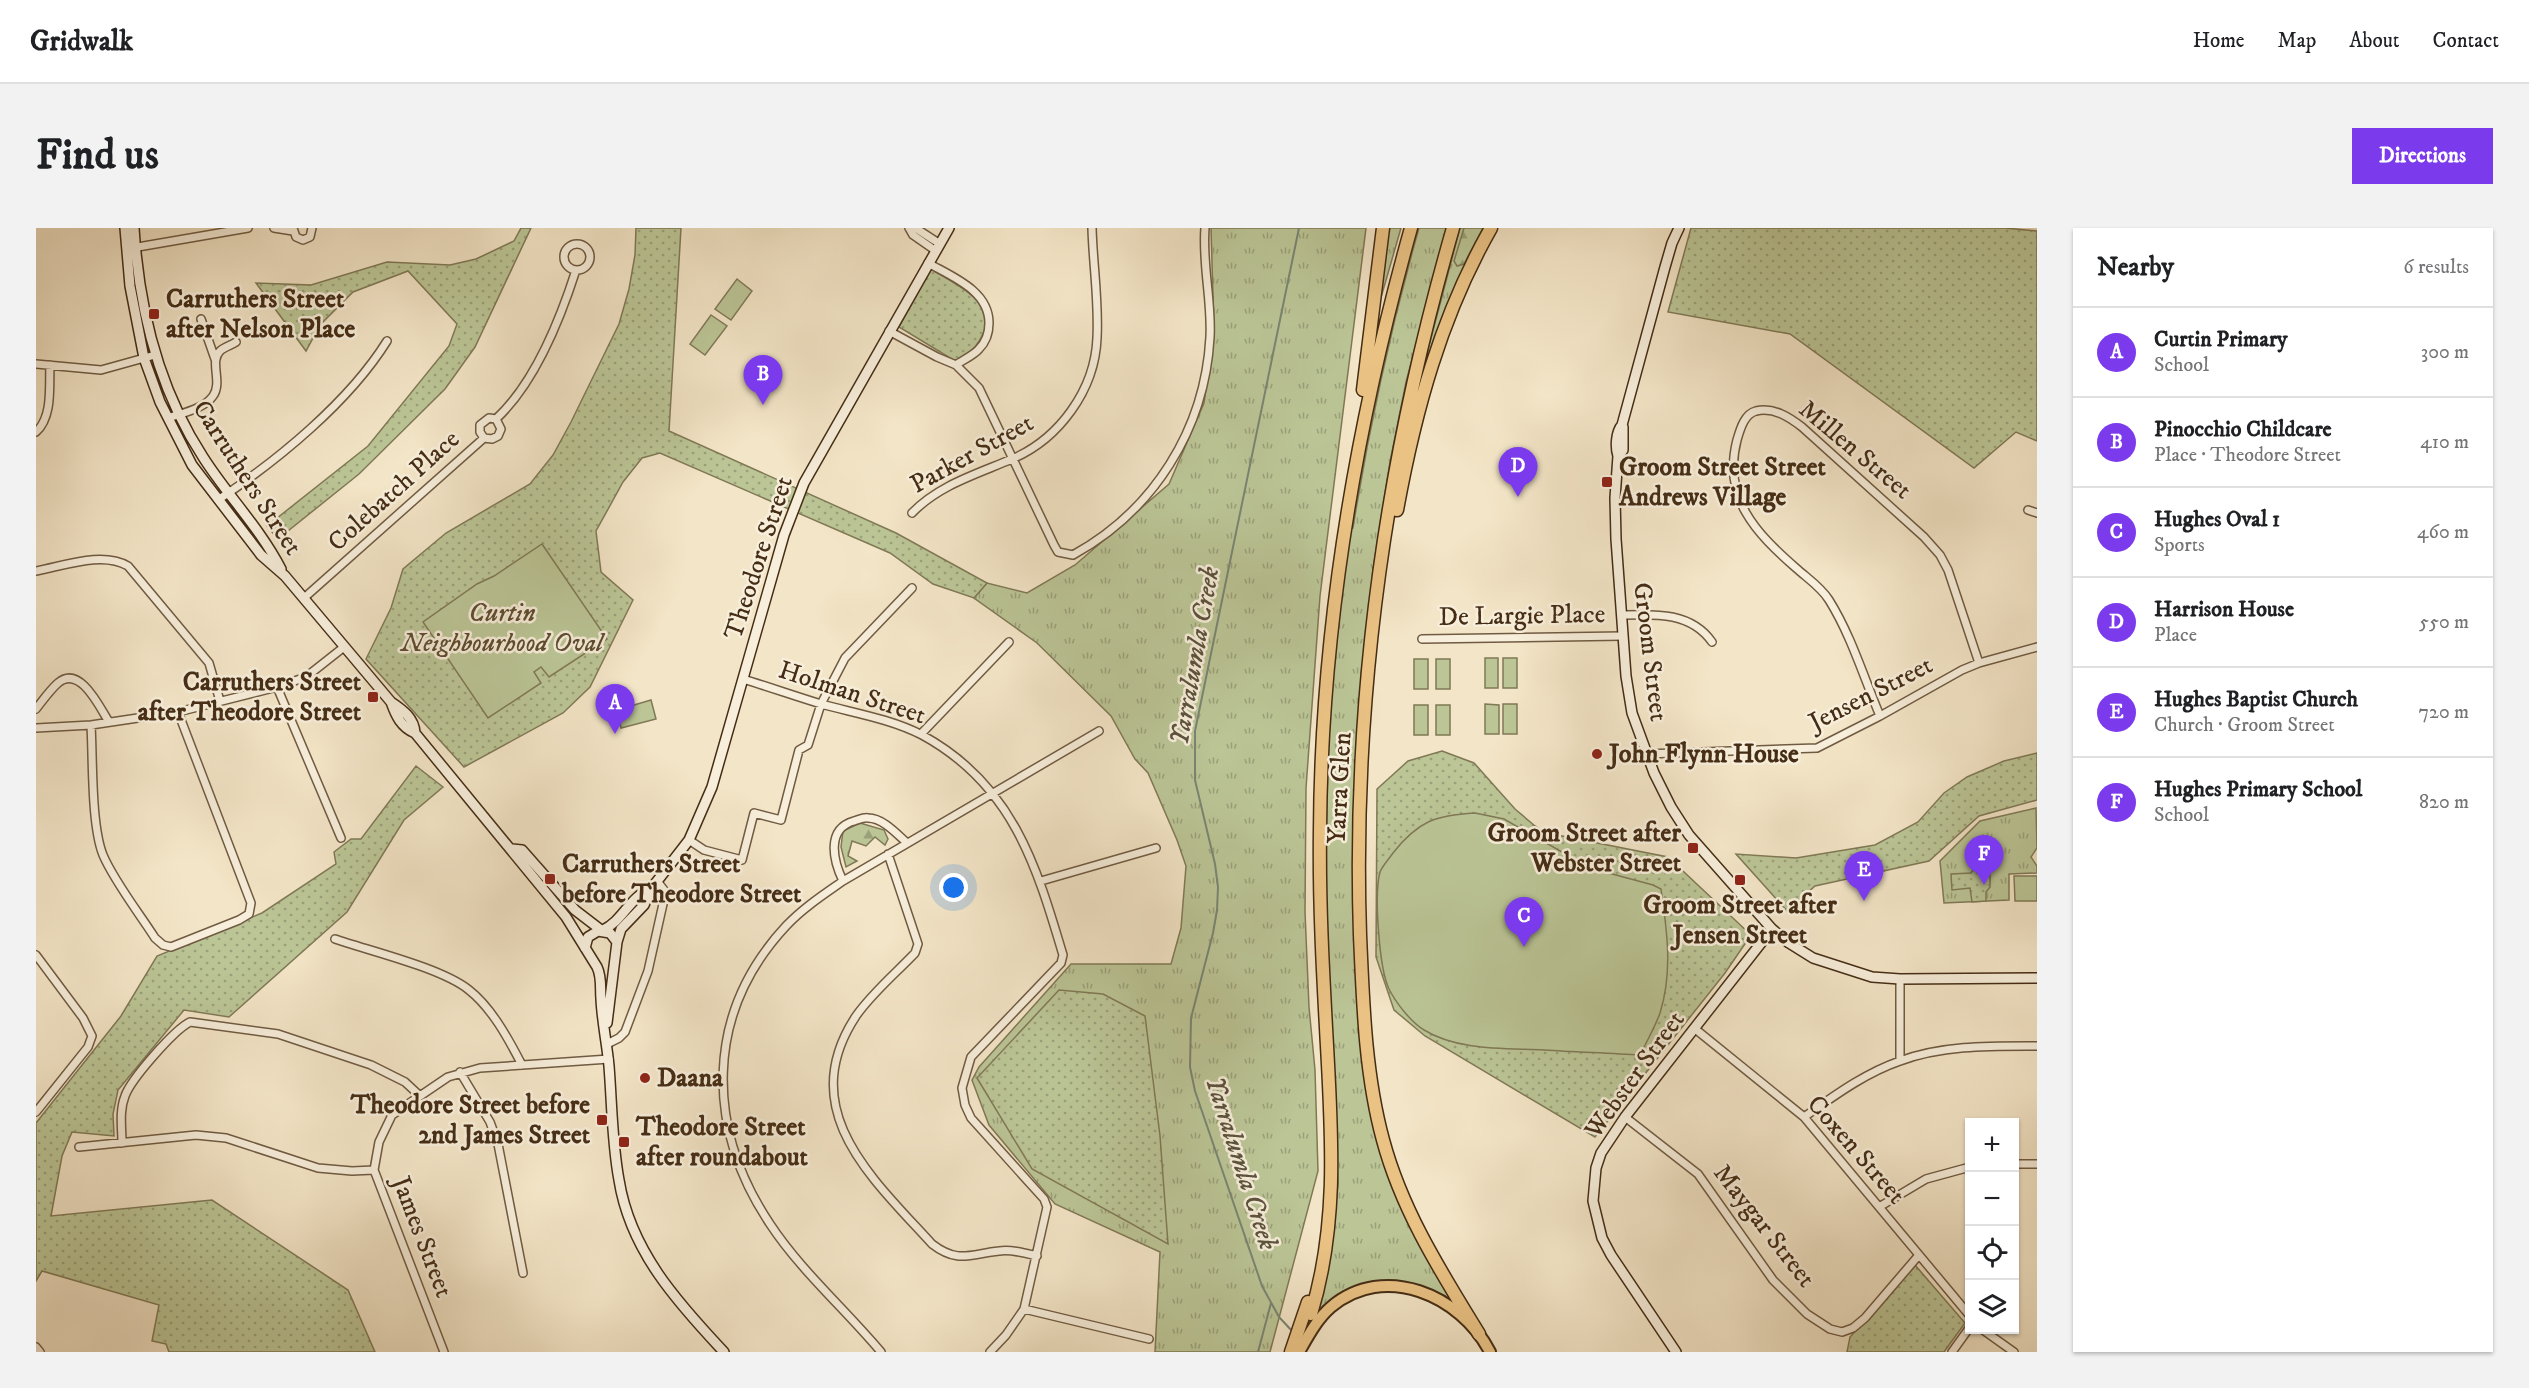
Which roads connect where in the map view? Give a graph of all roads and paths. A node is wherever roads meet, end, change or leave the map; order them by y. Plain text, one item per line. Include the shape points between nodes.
1 (125, 228) edge
2 (134, 228) edge
3 (248, 228) edge
4 (274, 228) edge
5 (312, 228) edge
6 (909, 228) edge
7 (949, 228) edge
8 (1092, 228) edge
9 (1205, 228) edge
10 (1383, 228) edge
11 (1411, 228) edge
12 (1453, 228) edge
13 (1491, 228) edge
14 (1671, 228) edge
15 (1679, 228) edge
16 (293, 229) edge
17 (1672, 243) junction
18 (938, 247) junction
19 (131, 248) junction
20 (928, 263) junction
21 (576, 270) dead end
22 (201, 319) dead end
23 (890, 331) junction
24 (387, 341) dead end
25 (236, 342) dead end
26 (155, 354) junction
27 (144, 358) junction
28 (215, 359) junction
29 (36, 364) edge
30 (956, 364) junction
31 (50, 365) junction
32 (178, 414) junction
33 (168, 418) junction
34 (496, 419) junction
35 (36, 432) edge
36 (484, 438) junction
37 (1015, 458) junction
38 (1354, 469) junction
39 (229, 493) junction
40 (218, 500) junction
41 (2028, 510) dead end
42 (912, 513) dead end
43 (2037, 513) edge
44 (36, 571) edge
45 (285, 576) junction
46 (912, 588) dead end
47 (304, 598) junction
48 (1623, 615) junction
49 (1623, 636) junction
50 (1422, 639) dead end
51 (1009, 642) dead end
52 (1712, 642) dead end
53 (344, 647) junction
54 (2037, 647) edge
55 (1979, 663) junction
56 (743, 679) junction
57 (277, 687) junction
58 (220, 701) junction
59 (821, 704) junction
60 (36, 709) edge
61 (177, 712) junction
62 (1880, 716) junction
63 (109, 722) junction
64 (92, 725) junction
65 (36, 728) edge
66 (1099, 731) dead end
67 (921, 735) junction
68 (1646, 754) junction
69 (1360, 793) junction
70 (992, 794) junction
71 (341, 838) dead end
72 (689, 840) junction
73 (907, 843) junction
74 (1156, 848) dead end
75 (512, 849) junction
76 (888, 854) junction
77 (843, 881) junction
78 (1041, 881) junction
79 (654, 885) junction
80 (602, 930) junction
81 (1772, 930) junction
82 (335, 939) dead end
83 (616, 946) junction
84 (585, 948) junction
85 (36, 955) edge
86 (591, 958) junction
87 (2037, 978) edge
88 (1900, 979) junction
89 (1694, 1028) junction
90 (607, 1039) junction
91 (2037, 1046) edge
92 (609, 1059) junction
93 (1900, 1060) junction
94 (522, 1065) junction
95 (460, 1072) junction
96 (419, 1095) junction
97 (36, 1112) edge
98 (1625, 1117) junction
99 (1804, 1117) junction
100 (122, 1143) junction
101 (79, 1147) dead end
102 (2019, 1164) edge
103 (2037, 1164) edge
104 (1965, 1168) edge
105 (374, 1170) junction
106 (1879, 1208) junction
107 (1919, 1255) junction
108 (1036, 1256) junction
109 (523, 1273) dead end
110 (1023, 1309) junction
111 (1965, 1310) edge
112 (1312, 1315) junction
113 (1479, 1334) junction
114 (1965, 1334) edge
115 (1990, 1334) edge
116 (1149, 1338) dead end
117 (36, 1347) edge
118 (720, 1350) edge
119 (1489, 1350) edge
120 (40, 1352) edge
121 (444, 1352) edge
122 (880, 1352) edge
123 (990, 1352) edge
124 (1291, 1352) edge
125 (1298, 1352) edge
126 (1676, 1352) edge
127 (1952, 1352) edge
128 (2014, 1352) edge

1 - 19 main road, Carruthers Street
2 - 19 main road, Carruthers Street
3 - 19 street
4 - 16 street
5 - 16 street via 305,240 296,237
6 - 18 street via 913,236
7 - 18 main road, Theodore Street
8 - 37 street, Parker Street via 1097,339 1089,375 1067,418 1034,448
9 - 37 street via 1210,303 1208,358 1201,395 1174,461 1141,504 1073,555 1058,552
10 - 38 highway
11 - 38 highway, Yarra Glen via 1383,330
12 - 69 highway, Yarra Glen via 1427,322 1393,484 1370,658
13 - 69 highway via 1440,336 1410,448 1388,562
14 - 17 main road, Groom Street
15 - 17 main road, Groom Street
17 - 48 main road, Groom Street via 1618,429 1615,498
18 - 20 main road, Theodore Street
19 - 26 main road, Carruthers Street
19 - 27 main road, Carruthers Street via 130,286
20 - 23 main road, Theodore Street
20 - 30 street via 974,291 985,302 989,314 985,341
21 - 34 street, Colebatch Place via 562,315 519,395
22 - 28 street
23 - 30 street
23 - 56 main road, Theodore Street via 797,498
24 - 39 street via 373,364 342,397
25 - 28 street via 220,351
26 - 27 street
26 - 32 main road, Carruthers Street
27 - 31 street via 101,370
27 - 33 main road, Carruthers Street
28 - 32 street via 218,382 214,395 198,407
29 - 31 street
30 - 37 street via 980,388
31 - 35 street via 48,409
32 - 33 street
32 - 39 main road, Carruthers Street
33 - 40 main road, Carruthers Street via 192,465
34 - 36 street, Colebatch Place via 489,418 480,425
34 - 36 street, Colebatch Place via 500,433 492,440
36 - 47 street, Colebatch Place
37 - 42 street, Parker Street via 949,486 927,498
38 - 112 highway, Yarra Glen via 1332,632 1321,790 1320,906 1331,1215
39 - 40 street
39 - 45 main road, Carruthers Street via 270,548
40 - 45 main road, Carruthers Street via 261,555
41 - 43 street
44 - 58 street via 106,559 128,566 205,656
45 - 47 main road, Carruthers Street
46 - 59 street via 845,658
47 - 53 main road, Carruthers Street
48 - 49 main road, Groom Street
48 - 52 street via 1675,617 1696,625
49 - 50 street, De Largie Place
49 - 68 main road, Groom Street via 1632,713
51 - 67 street
53 - 57 street via 306,677
53 - 75 main road, Carruthers Street via 408,716 415,733
54 - 55 street, Jensen Street
55 - 62 street, Jensen Street
55 - 62 street, Millen Street via 1948,570 1924,537 1786,415 1771,411 1748,415 1739,433 1734,462 1738,496 1746,515 1766,541 1827,597
56 - 59 street, Holman Street
56 - 72 main road, Theodore Street via 712,787
57 - 58 street
57 - 71 street
58 - 61 street
59 - 67 street, Holman Street
59 - 72 street via 808,745 799,750 781,820 754,813 742,860 704,850
60 - 63 street via 60,681 69,678 86,687
61 - 63 street
61 - 64 street via 251,903 249,914 239,920 171,947 155,938 104,856 97,820
62 - 68 street, Jensen Street via 1817,748
63 - 64 street
64 - 65 street
66 - 70 street
67 - 70 street, Holman Street via 971,771
68 - 81 main road, Groom Street via 1689,835
69 - 113 highway, Yarra Glen via 1363,988 1378,1122 1413,1222
70 - 73 street
70 - 78 street, Holman Street via 1021,834
72 - 79 main road, Theodore Street
73 - 76 street
73 - 77 street via 885,824 869,817 844,824 834,845
74 - 78 street
75 - 80 main road, Carruthers Street via 522,850 574,909
75 - 84 main road, Carruthers Street
76 - 77 street
76 - 108 street via 918,944 915,953 873,996 838,1051 833,1083 841,1126 855,1155 874,1179 944,1253 956,1257 1000,1250
77 - 122 street via 808,905 786,927 745,985 724,1056 723,1094 727,1131 738,1167 765,1217
78 - 108 street, Holman Street via 1064,955 1061,963 971,1057 962,1088 971,1118 1044,1199 1047,1214
79 - 80 main road, Theodore Street
79 - 83 main road, Theodore Street via 644,905 621,929
79 - 90 street via 664,890 665,895 648,971 625,1032 619,1038
80 - 83 main road via 612,934
80 - 84 main road via 589,935
81 - 88 main road, Groom Street via 1813,958 1872,977
81 - 89 main road, Webster Street
82 - 94 street via 454,980 470,991 492,1016
83 - 86 main road via 613,957 607,961
83 - 90 main road, Theodore Street
84 - 86 main road
85 - 97 street via 92,1036 88,1047
86 - 90 main road, Theodore Street via 600,975
87 - 88 main road, Groom Street
88 - 93 street
89 - 98 main road, Webster Street
89 - 99 street, Coxen Street
90 - 92 main road, Theodore Street
91 - 93 street via 1958,1048
92 - 94 street, James Street
92 - 118 main road, Theodore Street via 618,1180 630,1220 660,1279
93 - 99 street via 1853,1083
94 - 95 street, James Street
95 - 96 street, James Street
95 - 109 street via 490,1122 498,1144
96 - 100 street via 405,1082 371,1065 279,1034 190,1022 175,1033 128,1090 122,1106
96 - 105 street, James Street via 392,1115 379,1142
98 - 107 street, Maygar Street via 1698,1174 1773,1280 1807,1314 1830,1329 1842,1332 1853,1328
98 - 126 main road, Webster Street via 1601,1153 1596,1168 1596,1220 1611,1255
99 - 106 street, Coxen Street
100 - 101 street
100 - 105 street via 212,1136 318,1168
102 - 103 street
104 - 106 street via 1926,1179
105 - 121 street, James Street
106 - 107 street, Coxen Street
107 - 111 street, Coxen Street
108 - 110 street, Holman Street
110 - 116 street
110 - 123 street, Holman Street
112 - 113 main road via 1352,1294 1394,1286 1418,1290 1442,1301
112 - 124 highway
112 - 125 main road, Yarra Glen
113 - 119 main road
114 - 127 street
115 - 128 street
117 - 120 street

